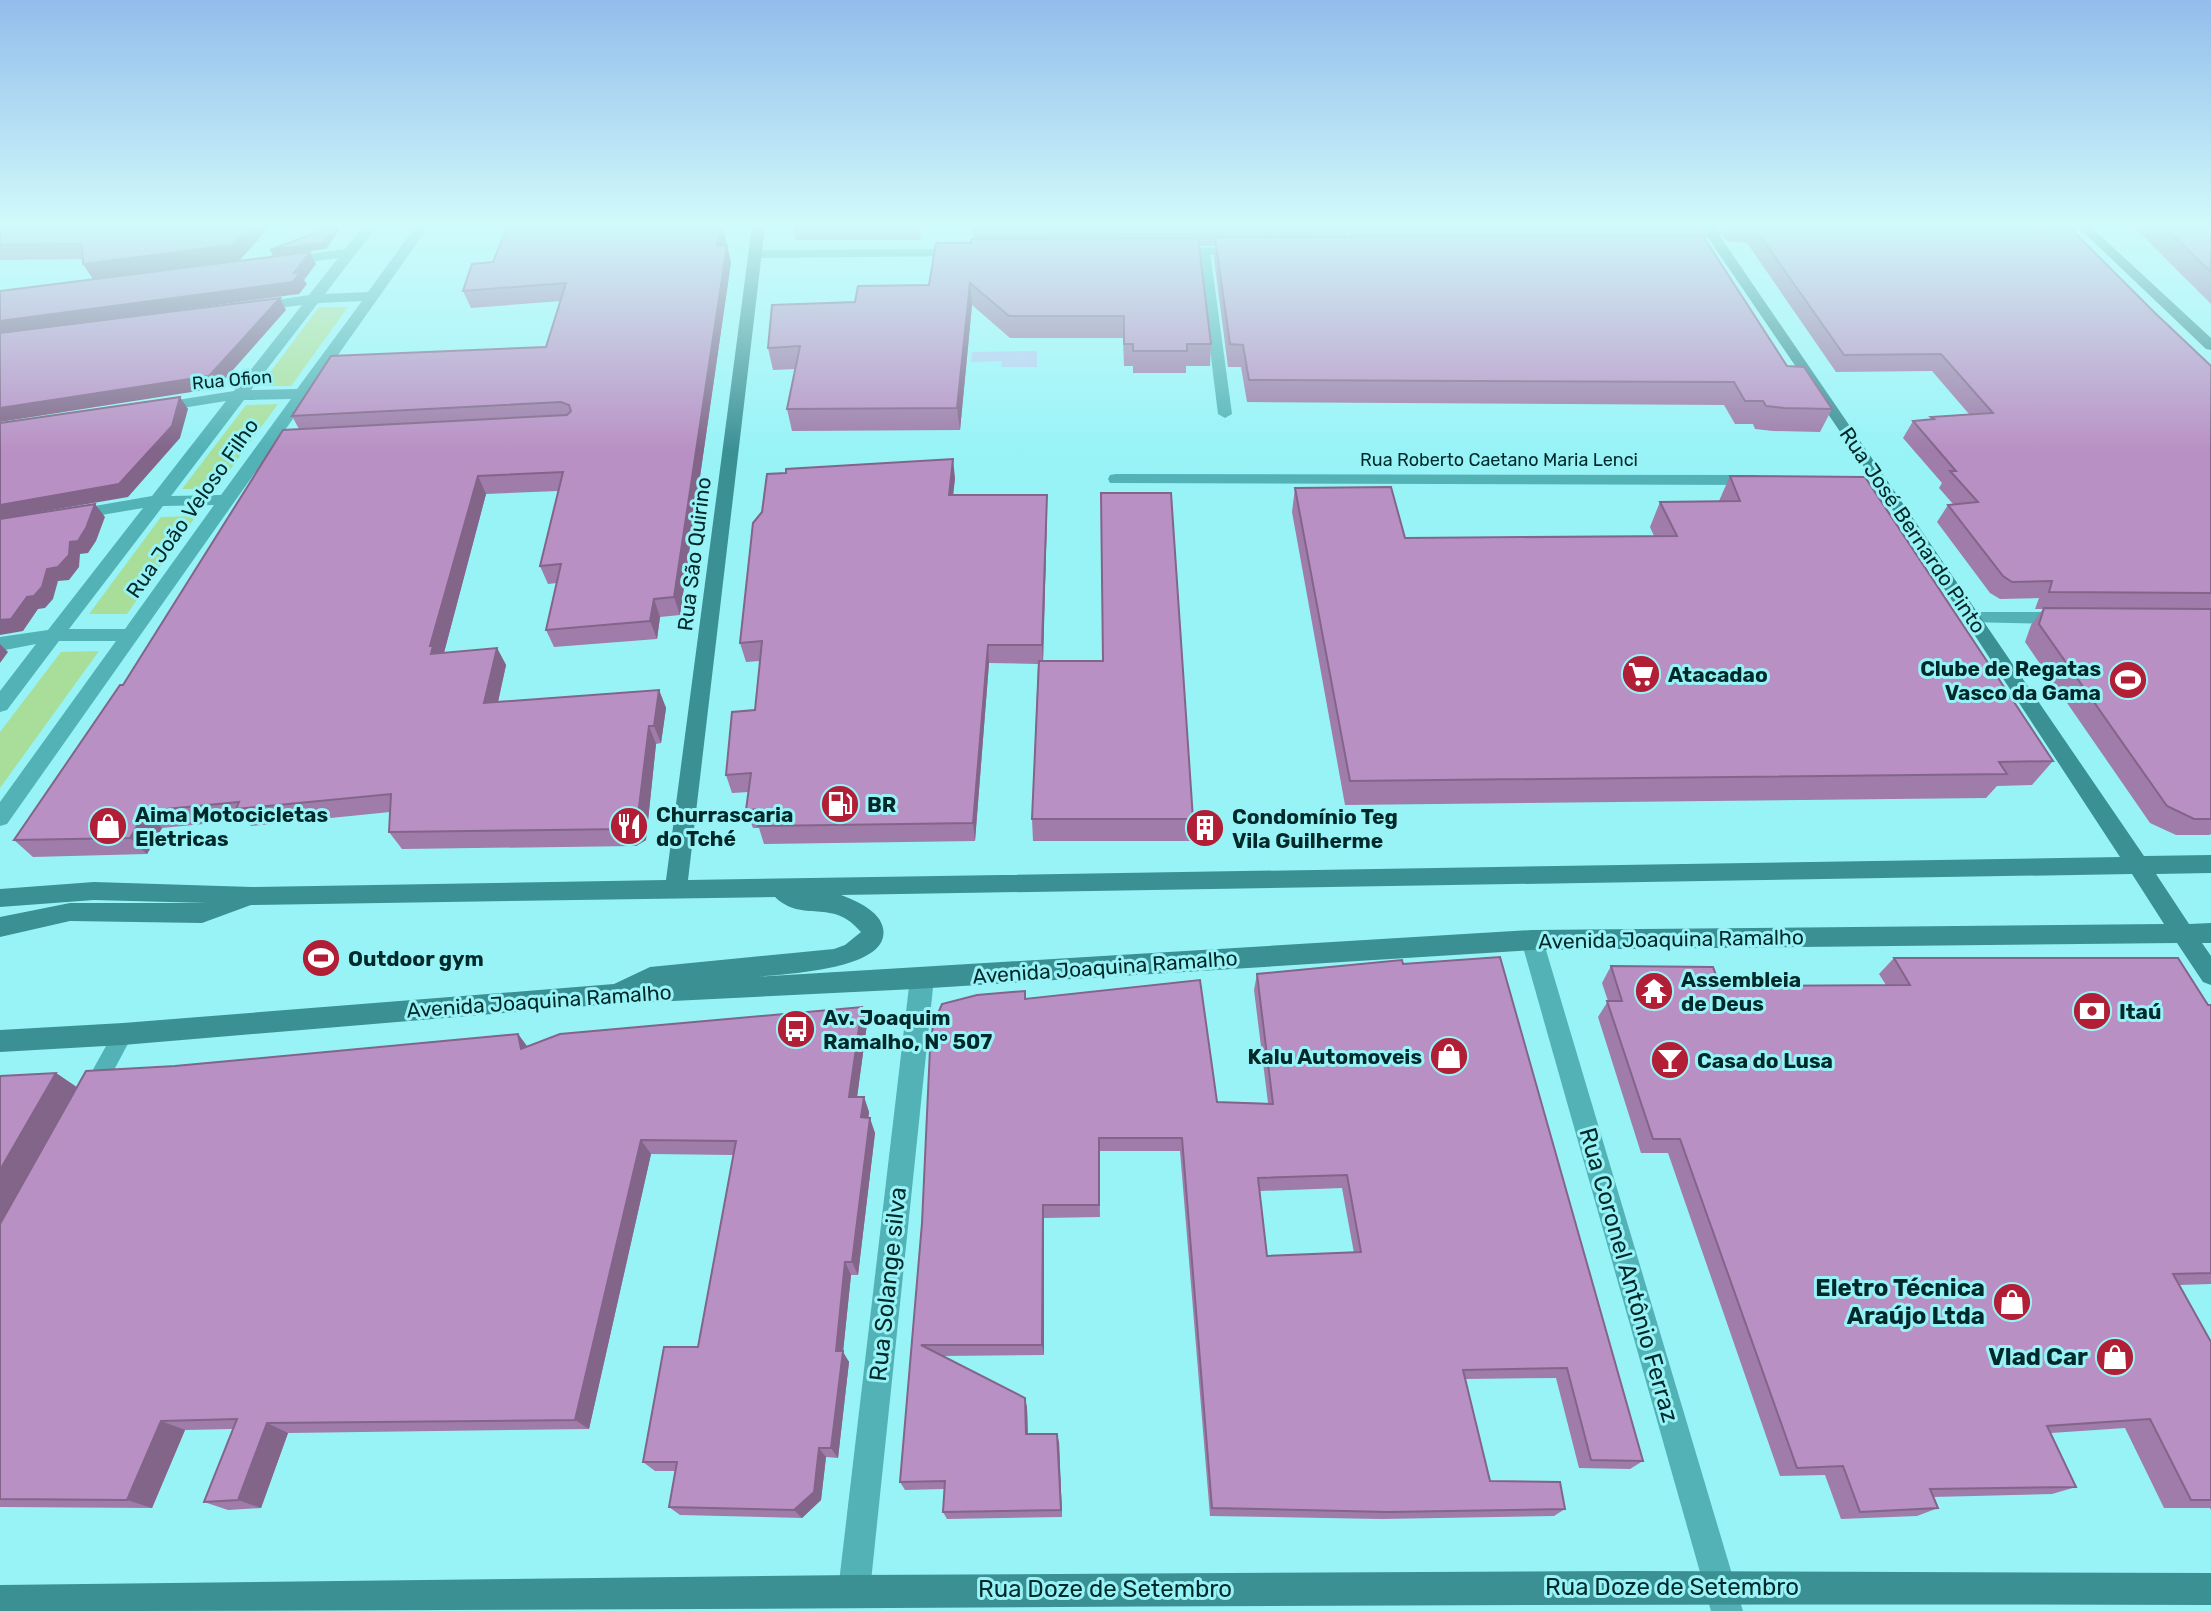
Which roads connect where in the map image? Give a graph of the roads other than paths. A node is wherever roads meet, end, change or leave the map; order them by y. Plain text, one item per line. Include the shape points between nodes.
1 (296, 301) edge
2 (310, 301) edge
3 (366, 301) edge
4 (748, 301) edge
5 (1210, 301) edge
6 (1752, 301) edge
7 (2163, 301) edge
8 (244, 308) edge
9 (2211, 346) edge
10 (301, 394) junction
11 (238, 396) junction
12 (145, 409) edge
13 (1225, 414) dead end
14 (294, 440) edge
15 (267, 442) junction
16 (1116, 479) dead end
17 (1772, 480) edge
18 (1856, 480) edge
19 (1881, 480) junction
20 (226, 500) junction
21 (156, 501) junction
22 (52, 518) edge
23 (1972, 618) junction
24 (2087, 618) edge
25 (54, 635) junction
26 (130, 635) junction
27 (0, 644) edge
28 (0, 705) edge
29 (0, 818) edge
30 (2135, 864) junction
31 (2211, 864) edge
32 (778, 886) junction
33 (676, 887) junction
34 (252, 896) junction
35 (0, 898) edge
36 (0, 927) edge
37 (2182, 933) junction
38 (2211, 933) edge
39 (1532, 940) junction
40 (2211, 975) edge
41 (922, 978) junction
42 (612, 994) junction
43 (123, 1034) junction
44 (0, 1041) edge
45 (83, 1107) edge
46 (2211, 1589) edge
47 (854, 1591) junction
48 (1723, 1599) edge
49 (13, 1604) edge

1 - 8 street
2 - 11 street, Rua João Veloso Filho
3 - 10 street, Rua João Veloso Filho
4 - 33 main road, Rua São Quirino
5 - 13 lane
6 - 19 main road, Rua José Bernardo Pinto
7 - 9 main road
10 - 11 street, Rua Ofion
10 - 15 street, Rua João Veloso Filho
11 - 12 street, Rua Ofion
11 - 21 street, Rua João Veloso Filho
14 - 15 street
15 - 20 street, Rua João Veloso Filho
16 - 17 street, Rua Roberto Caetano Maria Lenci
18 - 19 street
19 - 23 main road, Rua José Bernardo Pinto
20 - 21 street
20 - 26 street, Rua João Veloso Filho
21 - 22 street
21 - 25 street, Rua João Veloso Filho
23 - 24 street
23 - 30 main road, Rua José Bernardo Pinto
25 - 26 street
25 - 27 street
25 - 28 street, Rua João Veloso Filho
26 - 29 street, Rua João Veloso Filho
30 - 31 main road
30 - 32 main road
30 - 37 main road, Rua José Bernardo Pinto
32 - 33 main road
32 - 42 main road via 793,900 850,908 872,927 872,936 853,952 834,959 650,976
33 - 34 main road
34 - 35 main road via 134,890
34 - 36 main road via 202,914 70,912
37 - 38 main road, Avenida Joaquina Ramalho
37 - 39 main road, Avenida Joaquina Ramalho
37 - 40 main road, Rua José Bernardo Pinto
39 - 41 main road, Avenida Joaquina Ramalho
39 - 48 street, Rua Coronel Antônio Ferraz
41 - 42 main road, Avenida Joaquina Ramalho
41 - 47 street, Rua Solange silva
42 - 43 main road, Avenida Joaquina Ramalho
43 - 44 main road, Avenida Joaquina Ramalho
43 - 45 lane
46 - 48 main road, Rua Doze de Setembro
47 - 48 main road, Rua Doze de Setembro
47 - 49 main road, Rua Doze de Setembro

